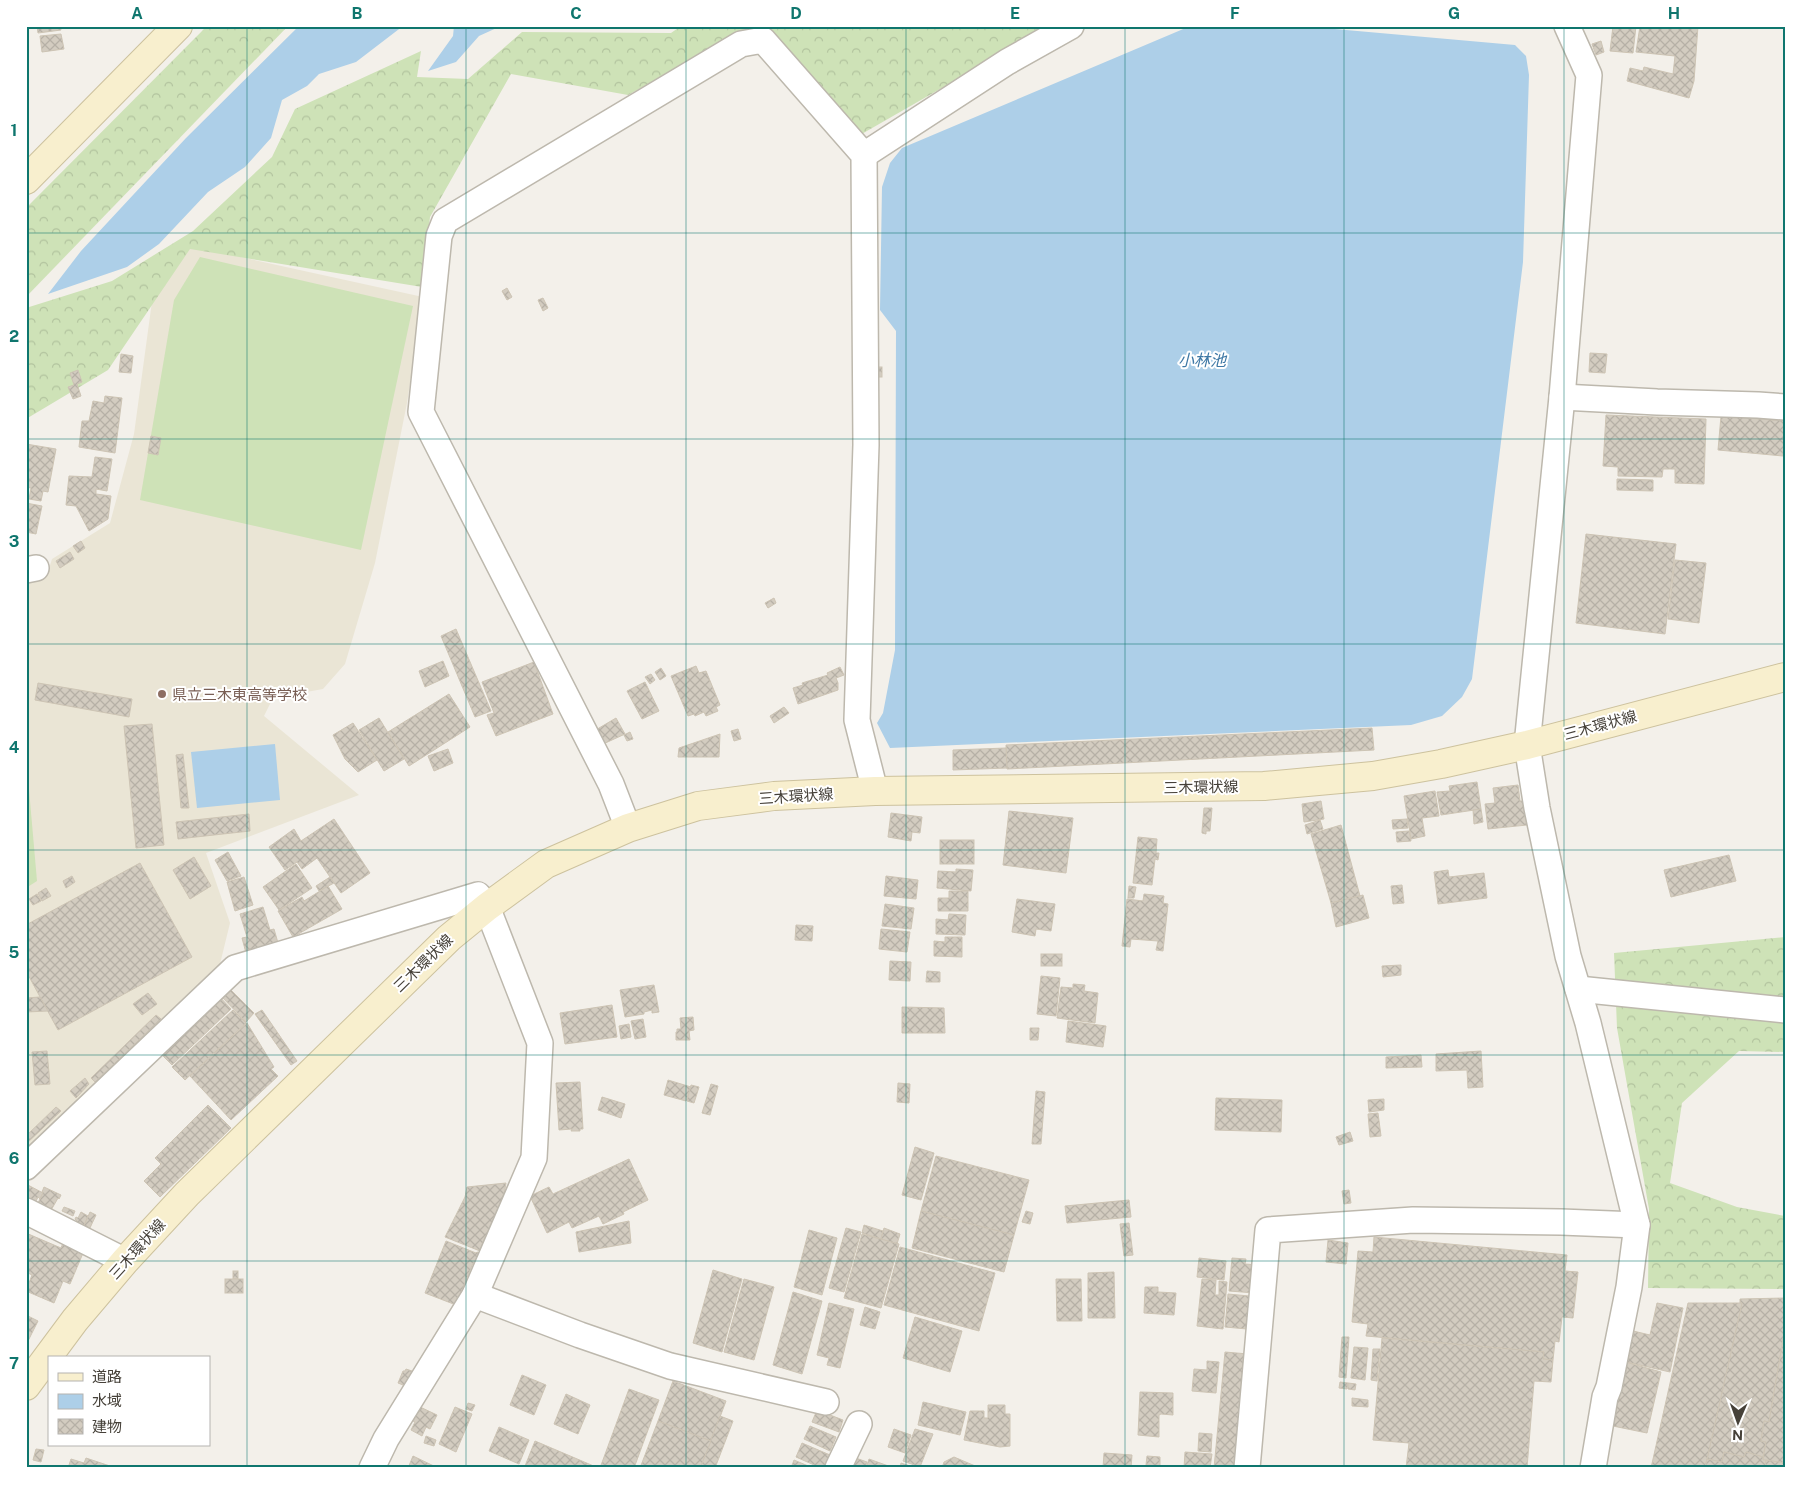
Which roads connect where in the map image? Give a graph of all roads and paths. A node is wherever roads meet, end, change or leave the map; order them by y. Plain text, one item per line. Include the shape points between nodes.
1 (178, 26) edge
2 (1071, 26) edge
3 (1567, 26) edge
4 (864, 155) junction
5 (26, 180) edge
6 (1562, 397) junction
7 (1785, 407) edge
8 (1785, 677) edge
9 (1527, 745) junction
10 (875, 791) junction
11 (628, 828) junction
12 (487, 907) junction
13 (1578, 989) junction
14 (1785, 1010) edge
15 (26, 1167) edge
16 (26, 1211) edge
17 (1637, 1225) junction
18 (125, 1261) junction
19 (475, 1295) junction
20 (27, 1384) edge
21 (826, 1402) dead end
22 (859, 1424) dead end
23 (372, 1468) edge
24 (838, 1468) edge
25 (1247, 1468) edge
26 (1593, 1468) edge

1 - 5 main road
2 - 4 street via 1007,62
3 - 6 street via 1589,74
4 - 10 street via 866,444 857,720
4 - 11 street via 763,40 741,44 445,221 439,236 421,412 611,784
6 - 7 street
6 - 9 street
8 - 9 main road, 三木環状線
9 - 10 main road, 三木環状線 via 1373,776 1264,786
9 - 13 street via 1551,879
10 - 11 main road, 三木環状線 via 774,796 698,806
11 - 12 main road, 三木環状線 via 546,864
12 - 15 street via 478,895 235,968
12 - 18 main road, 三木環状線 via 435,952 187,1194
12 - 19 street via 540,1043 534,1158
13 - 14 street
13 - 17 street
16 - 18 street
17 - 25 street via 1413,1220 1268,1230
17 - 26 street via 1629,1287
18 - 20 main road, 三木環状線
19 - 21 street via 670,1366
19 - 23 street via 386,1439
22 - 24 street

